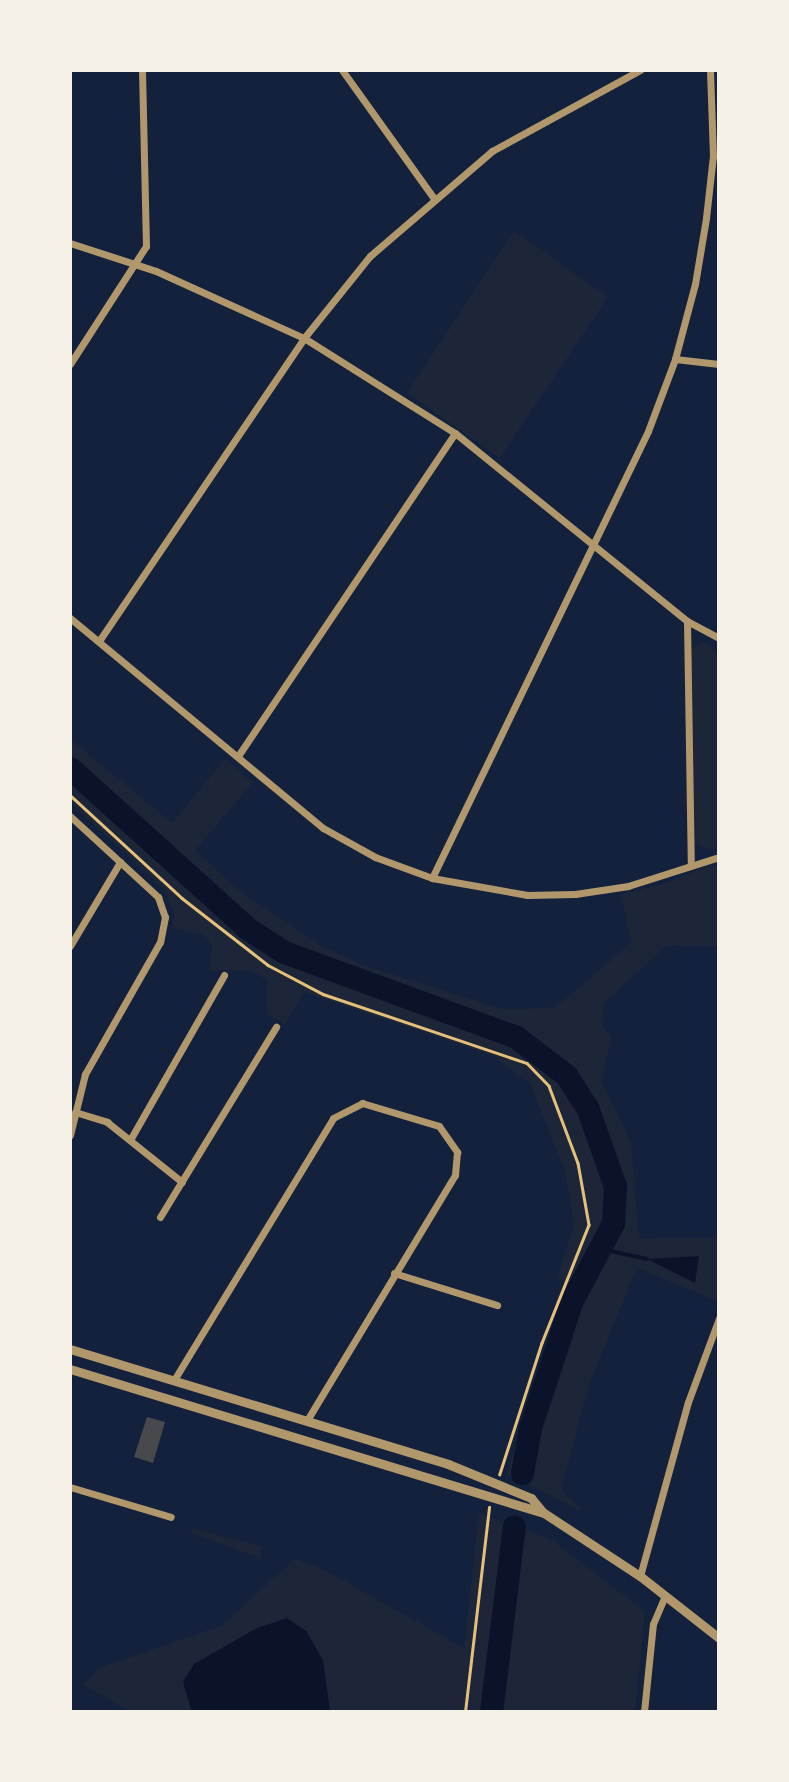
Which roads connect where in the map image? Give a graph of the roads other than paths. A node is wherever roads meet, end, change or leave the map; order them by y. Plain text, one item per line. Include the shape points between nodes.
1 (142, 70) edge
2 (341, 70) edge
3 (640, 70) edge
4 (710, 70) edge
5 (433, 197) junction
6 (70, 243) edge
7 (137, 265) junction
8 (304, 338) junction
9 (675, 359) junction
10 (70, 364) edge
11 (719, 364) edge
12 (455, 433) junction
13 (593, 544) junction
14 (70, 618) edge
15 (687, 621) junction
16 (719, 638) edge
17 (99, 641) junction
18 (238, 756) junction
19 (70, 816) edge
20 (719, 857) edge
21 (120, 862) junction
22 (691, 865) junction
23 (432, 878) junction
24 (70, 946) edge
25 (225, 975) dead end
26 (276, 1027) dead end
27 (75, 1112) junction
28 (70, 1135) edge
29 (130, 1140) junction
30 (181, 1182) junction
31 (160, 1217) dead end
32 (394, 1273) junction
33 (497, 1305) dead end
34 (719, 1318) edge
35 (70, 1349) edge
36 (70, 1369) edge
37 (174, 1380) junction
38 (307, 1420) junction
39 (70, 1487) edge
40 (544, 1513) junction
41 (171, 1517) dead end
42 (640, 1576) junction
43 (665, 1597) junction
44 (719, 1638) edge
45 (644, 1712) edge

1 - 7 street via 146,246
2 - 5 street
3 - 5 street via 492,151
4 - 9 street via 713,156 695,284
5 - 8 street via 370,256
6 - 7 street
7 - 8 street
7 - 10 street
8 - 12 street
8 - 17 street
9 - 11 street
9 - 13 street via 648,431
12 - 13 street
12 - 18 street
13 - 15 street
13 - 23 street
14 - 17 street
15 - 16 street
15 - 22 street
17 - 18 street
18 - 23 street via 323,828 375,857
19 - 21 street
20 - 22 street
21 - 24 street
21 - 27 street via 158,897 165,914 163,931 96,1051
22 - 23 street via 628,886 575,894 527,895
25 - 29 street
26 - 30 street
27 - 28 street
27 - 29 street via 107,1122
29 - 30 street
30 - 31 street
32 - 33 street
32 - 37 street via 458,1164 447,1133 362,1103 333,1118
32 - 38 street
34 - 42 street via 688,1402
35 - 37 street
36 - 40 street
37 - 38 street
38 - 40 street via 497,1483 531,1498
39 - 41 street
40 - 42 street
42 - 43 street
43 - 44 street
43 - 45 street via 653,1625

